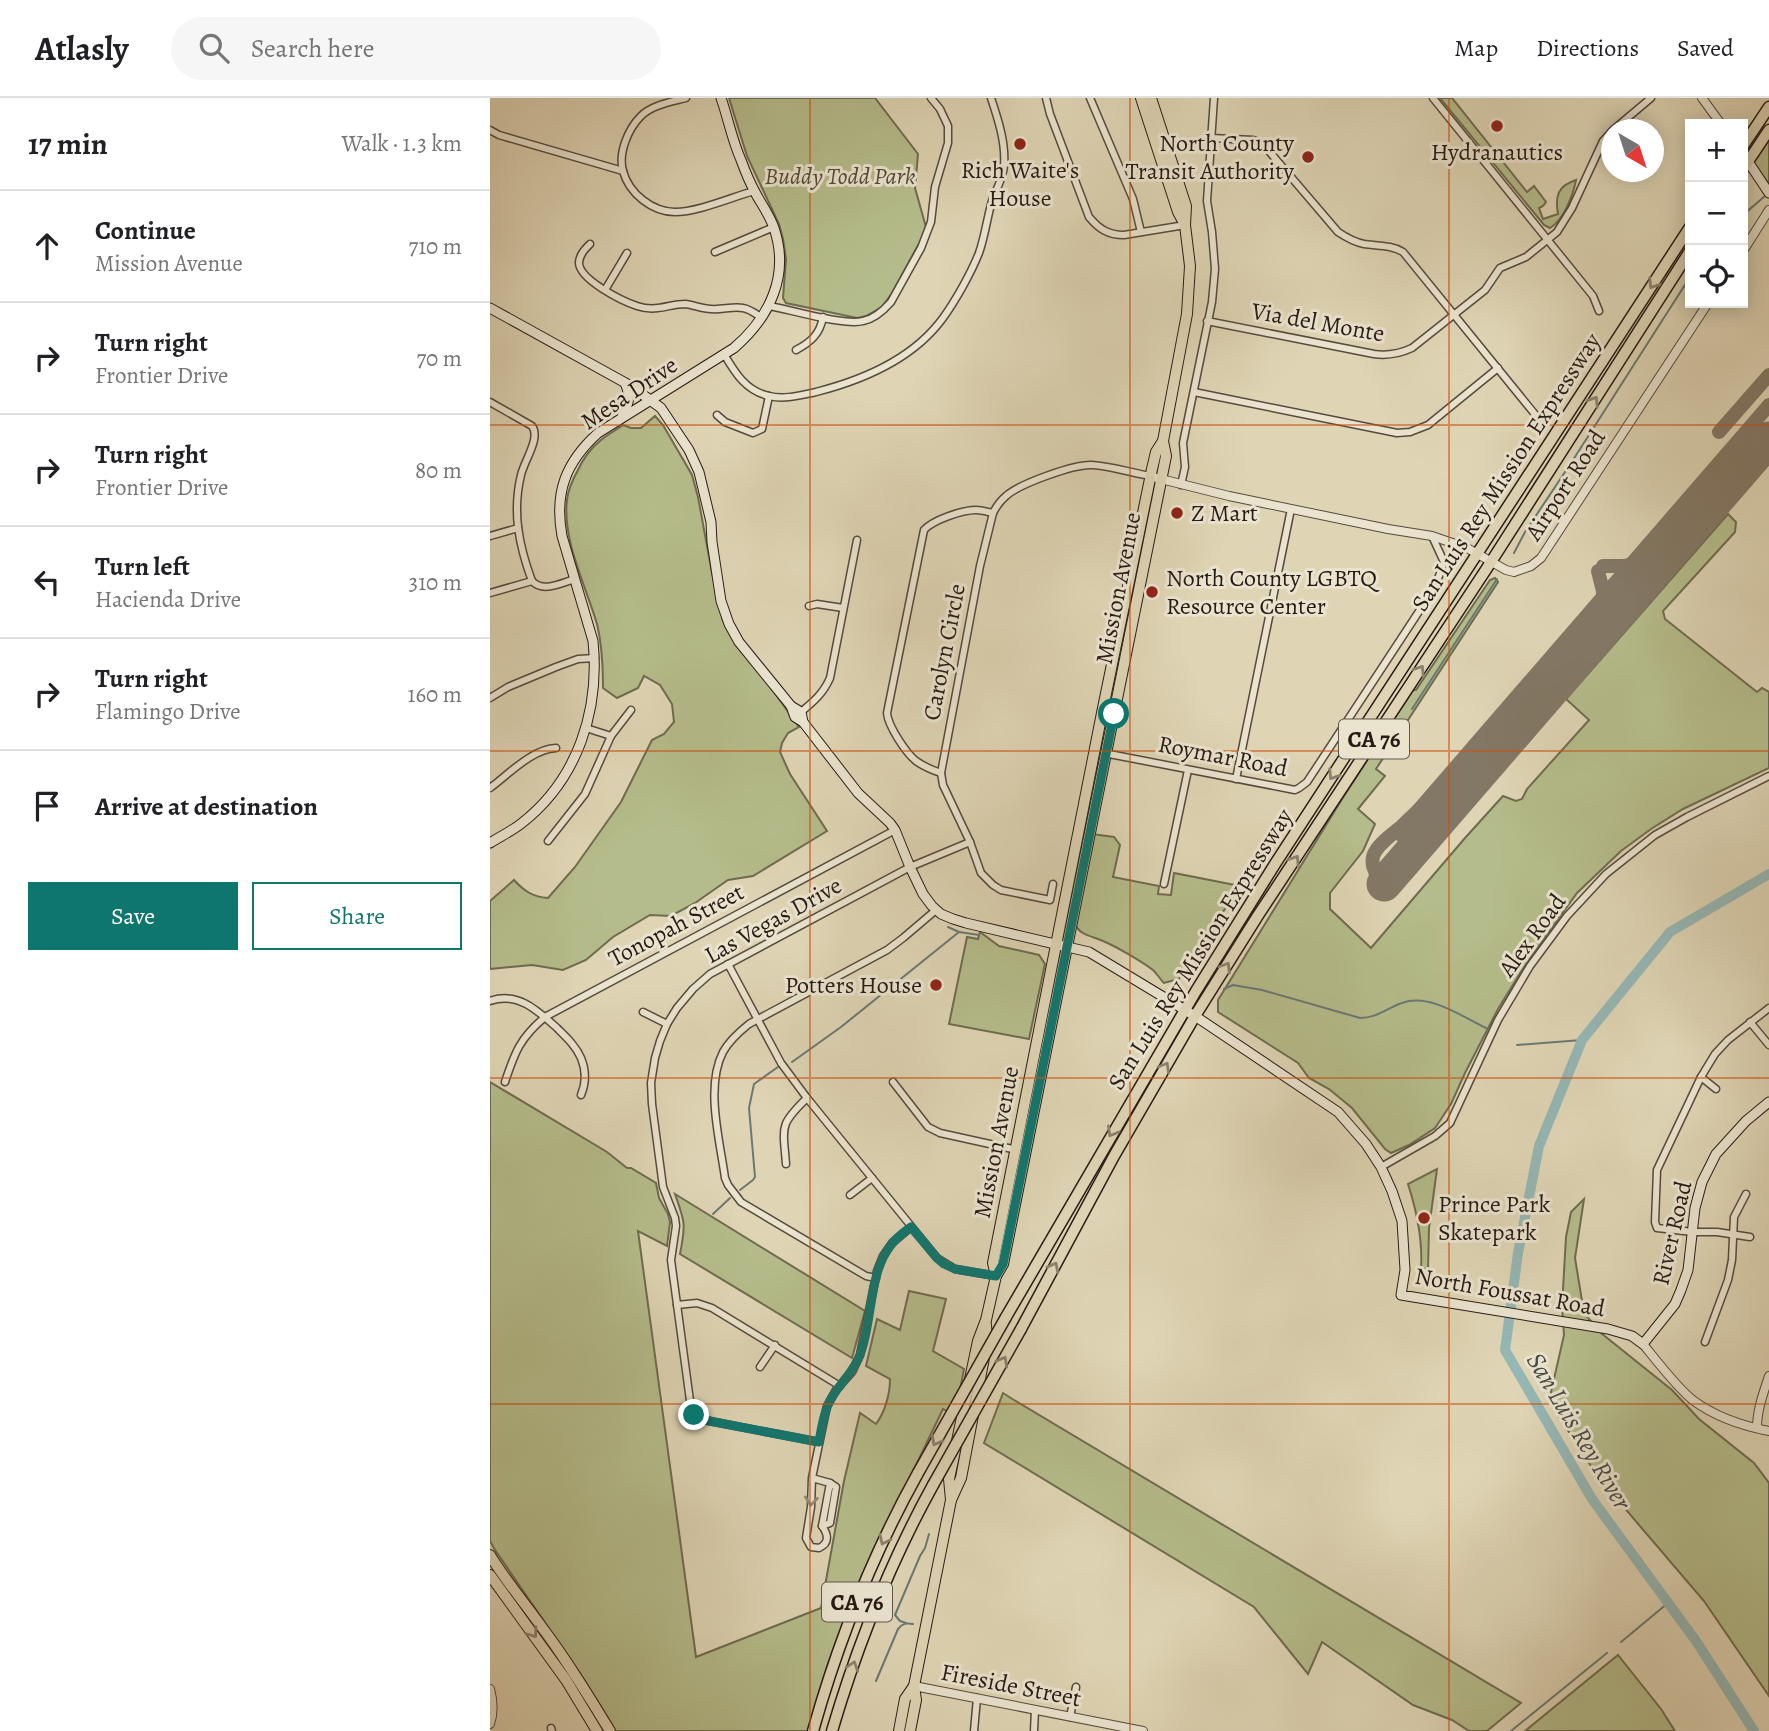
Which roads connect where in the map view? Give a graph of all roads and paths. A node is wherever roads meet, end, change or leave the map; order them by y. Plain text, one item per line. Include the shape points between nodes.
1 (686, 98) edge
2 (721, 98) edge
3 (931, 98) edge
4 (991, 98) edge
5 (1046, 98) edge
6 (1090, 98) edge
7 (1142, 98) edge
8 (1151, 98) edge
9 (1214, 98) edge
10 (1433, 98) edge
11 (1651, 98) edge
12 (1702, 98) edge
13 (1769, 107) edge
14 (1625, 119) edge
15 (1717, 119) edge
16 (490, 130) edge
17 (1769, 130) edge
18 (1211, 138) junction
19 (1748, 138) edge
20 (1601, 145) edge
21 (1748, 157) edge
22 (1748, 167) edge
23 (623, 171) junction
24 (754, 191) junction
25 (1769, 193) edge
26 (1769, 210) edge
27 (1185, 225) junction
28 (774, 227) junction
29 (1141, 232) junction
30 (1685, 235) edge
31 (1547, 240) junction
32 (590, 244) dead end
33 (1747, 245) edge
34 (715, 252) dead end
35 (627, 253) dead end
36 (1685, 259) edge
37 (605, 290) junction
38 (770, 306) junction
39 (490, 308) edge
40 (1705, 308) edge
41 (1599, 311) dead end
42 (1455, 314) junction
43 (823, 317) junction
44 (762, 318) junction
45 (1208, 321) junction
46 (796, 350) dead end
47 (724, 354) junction
48 (1498, 368) junction
49 (625, 383) junction
50 (1194, 391) junction
51 (769, 396) junction
52 (490, 402) edge
53 (653, 403) junction
54 (717, 415) dead end
55 (1538, 418) dead end
56 (621, 419) junction
57 (1156, 478) junction
58 (1181, 485) junction
59 (1291, 509) junction
60 (993, 513) junction
61 (518, 528) junction
62 (490, 536) edge
63 (1432, 536) junction
64 (856, 540) dead end
65 (1137, 543) junction
66 (1478, 554) junction
67 (1491, 562) junction
68 (575, 579) junction
69 (532, 581) junction
70 (490, 593) edge
71 (1136, 605) junction
72 (809, 607) dead end
73 (843, 608) junction
74 (1115, 649) junction
75 (595, 658) junction
76 (1120, 682) junction
77 (490, 698) edge
78 (791, 706) junction
79 (631, 710) dead end
80 (800, 712) junction
81 (803, 722) junction
82 (586, 728) junction
83 (611, 736) junction
84 (556, 748) dead end
85 (1100, 753) junction
86 (1188, 769) junction
87 (941, 773) junction
88 (490, 776) edge
89 (1769, 776) edge
90 (1236, 779) junction
91 (493, 786) edge
92 (895, 830) junction
93 (548, 841) dead end
94 (970, 842) junction
95 (490, 843) edge
96 (910, 867) junction
97 (1053, 884) dead end
98 (1164, 884) dead end
99 (936, 910) junction
100 (1062, 946) junction
101 (728, 964) junction
102 (490, 1000) edge
103 (1769, 1008) edge
104 (1184, 1009) junction
105 (643, 1012) dead end
106 (1195, 1016) junction
107 (545, 1017) junction
108 (757, 1019) junction
109 (1750, 1022) junction
110 (667, 1024) junction
111 (1769, 1045) edge
112 (1701, 1077) junction
113 (505, 1082) dead end
114 (893, 1082) dead end
115 (1716, 1089) dead end
116 (581, 1095) dead end
117 (807, 1098) junction
118 (1769, 1102) edge
119 (1021, 1150) junction
120 (786, 1164) dead end
121 (1381, 1167) junction
122 (872, 1178) junction
123 (1746, 1194) dead end
124 (850, 1195) dead end
125 (911, 1227) junction
126 (1693, 1232) junction
127 (1734, 1235) junction
128 (1750, 1237) dead end
129 (996, 1276) junction
130 (876, 1278) junction
131 (677, 1305) junction
132 (1705, 1342) dead end
133 (1643, 1344) junction
134 (775, 1345) junction
135 (760, 1367) dead end
136 (1769, 1376) edge
137 (840, 1386) junction
138 (1757, 1428) junction
139 (1769, 1430) edge
140 (819, 1442) junction
141 (812, 1478) junction
142 (490, 1555) edge
143 (493, 1576) edge
144 (914, 1686) junction
145 (1076, 1687) dead end
146 (490, 1689) edge
147 (976, 1698) junction
148 (1035, 1710) junction
149 (1070, 1717) junction
150 (490, 1724) edge
151 (597, 1731) edge
152 (610, 1731) edge
153 (813, 1731) edge
154 (832, 1731) edge
155 (900, 1731) edge
156 (910, 1731) edge
157 (974, 1731) edge
158 (1034, 1731) edge
159 (1143, 1731) edge

1 - 23 street via 655,107 632,126
2 - 24 main road, Mesa Drive
3 - 43 street via 948,126 948,143 935,187 932,222 920,247 884,310 862,322
4 - 51 street via 1004,167 978,255 942,319 908,352 878,370 796,397
5 - 29 street via 1089,217 1104,232
6 - 29 street via 1133,199
7 - 27 main road, Mission Avenue
8 - 27 main road, Mission Avenue via 1186,206
9 - 18 street
10 - 31 street
11 - 14 street, Via del Monte
12 - 15 street
13 - 19 highway
16 - 23 street
17 - 21 highway
18 - 42 street via 1262,143 1338,232 1351,241 1403,252
18 - 45 street via 1207,201 1215,269
20 - 31 street, Via del Monte via 1568,215
22 - 25 main road
23 - 24 street via 641,198 653,207 674,212
24 - 28 main road, Mesa Drive
26 - 33 street
27 - 29 street
27 - 57 main road, Mission Avenue via 1190,267 1187,314 1163,441 1156,452
28 - 34 street
28 - 38 main road, Mesa Drive via 778,282
30 -> 66 highway, San Luis Rey Mission Expressway / CA 76
31 - 41 street via 1593,296
31 - 42 street, Via del Monte via 1526,257 1500,268 1485,290
32 - 37 street via 581,254 580,268
35 - 37 street
67 -> 36 highway, San Luis Rey Mission Expressway / CA 76
37 - 44 street via 636,306 739,307
38 - 43 street
38 - 44 main road, Mesa Drive
39 - 49 main road
40 - 67 street, Airport Road via 1541,558 1514,572
42 - 45 street, Via del Monte via 1412,348 1386,356
42 - 48 street
43 - 46 street via 816,336
44 - 47 main road, Mesa Drive via 745,339
45 - 50 street
47 - 51 street via 743,383
47 - 53 main road, Mesa Drive
48 - 50 street via 1428,425 1397,433
48 - 55 street
49 - 53 main road
49 - 56 main road via 629,401
50 - 58 street via 1183,443
51 - 54 street via 762,429 753,433
52 - 61 street via 535,429 536,439 519,485
53 - 56 main road, Mesa Drive
53 - 78 main road via 673,424 699,472 729,624
56 - 68 main road, Mesa Drive via 584,445 563,484 559,519
57 - 58 street, Airport Road
57 - 60 street via 1091,465 1069,468 1018,488
57 - 65 main road, Mission Avenue
57 - 71 main road, Mission Avenue
58 - 59 street, Airport Road
59 - 63 street, Airport Road
59 - 90 street
60 - 87 street, Carolyn Circle
60 - 87 street via 957,513 924,530 887,713 888,722 911,756
61 - 62 street
61 - 69 street
63 - 66 street, Airport Road
63 - 90 street, Roymar Road via 1444,562 1435,587 1307,782 1295,790
64 - 73 street
65 - 71 main road via 1131,597
65 - 74 main road, Mission Avenue
66 - 67 street, Airport Road
66 -> 104 highway, San Luis Rey Mission Expressway / CA 76
106 -> 67 highway, San Luis Rey Mission Expressway / CA 76
68 - 69 street via 544,587
68 - 75 main road, Mesa Drive
69 - 70 street
71 - 76 main road, Mission Avenue
72 - 73 street
73 - 80 street via 830,678 818,698
74 - 76 main road via 1115,676
74 - 85 main road, Mission Avenue
75 - 77 street via 567,663
75 - 82 main road, Mesa Drive
76 - 85 main road, Mission Avenue
78 - 80 main road
78 - 81 main road
79 - 83 street
80 - 81 main road
81 - 92 main road via 858,793
82 - 83 street
82 - 95 main road, Mesa Drive via 572,763 551,794 525,821
83 - 93 street via 585,794
84 - 91 street via 537,752
85 - 86 street, Roymar Road
85 - 100 main road, Mission Avenue
86 - 90 street, Roymar Road
86 - 98 street
87 - 94 street
88 - 91 street
89 - 121 street, Alex Road via 1655,835 1606,874 1530,966 1498,1020 1450,1123
92 - 96 main road
92 - 107 street, Tonopah Street
94 - 96 street, Las Vegas Drive
94 - 97 street via 981,873 1001,890 1050,900
96 - 99 main road
96 - 101 street, Las Vegas Drive
99 - 100 main road, North Foussat Road via 953,919
99 - 108 street via 887,950
100 - 104 main road, North Foussat Road via 1089,952
100 - 119 main road, Mission Avenue
101 - 108 street
101 - 110 street, Las Vegas Drive via 693,989
102 - 107 street via 523,1002
103 - 109 street
104 - 106 main road, North Foussat Road
104 -> 153 highway, San Luis Rey Mission Expressway / CA 76, bridge via 918,1473 861,1592
105 - 110 street
106 - 121 main road, North Foussat Road via 1338,1112
154 -> 106 highway, San Luis Rey Mission Expressway / CA 76, bridge via 873,1613 933,1485
107 - 113 street, Tonopah Street via 515,1052
107 - 116 street via 581,1056 585,1076
108 - 117 street
108 - 130 street via 723,1052 714,1082 728,1185 741,1202
109 - 111 street
109 - 112 street via 1715,1054
110 - 131 street, Las Vegas Drive via 651,1083 663,1187 676,1226 671,1260
112 - 115 street
112 - 126 street via 1657,1170 1657,1228
114 - 119 street via 928,1126 940,1133
117 - 120 street via 787,1119 783,1131
117 - 122 street
118 - 126 main road, River Road via 1716,1154 1702,1182
119 - 129 main road, Mission Avenue via 993,1263
121 - 133 main road, North Foussat Road via 1402,1221 1405,1270 1401,1295 1608,1329
122 - 124 street
122 - 125 street
123 - 127 street via 1734,1217
125 - 129 street via 944,1264
125 - 130 street via 887,1250
126 - 127 street
126 - 133 main road, River Road via 1688,1270 1675,1304
127 - 128 street
127 - 132 street via 1728,1280
129 - 144 main road, Mission Avenue via 978,1393 961,1478 951,1500
130 - 137 street via 860,1355
131 - 134 street via 697,1303 712,1308
131 - 140 street, Las Vegas Drive via 694,1415
133 - 138 street, North Foussat Road via 1693,1401 1731,1421
134 - 135 street
134 - 137 street
136 - 138 street
137 - 140 street via 827,1406
138 - 139 street, North Foussat Road
140 - 141 street
141 -> 141 street via 806,1538 818,1548 828,1537 822,1526 830,1483
142 - 143 main road
143 -> 151 main road
143 - 152 main road via 566,1660
144 - 147 street, Fireside Street
144 - 155 main road, Mission Avenue via 905,1699
144 - 156 main road, Mission Avenue
145 - 149 street
146 - 150 street
147 - 148 street, Fireside Street
147 - 157 street
148 - 149 street, Fireside Street
148 - 158 street
149 - 159 street, Fireside Street

